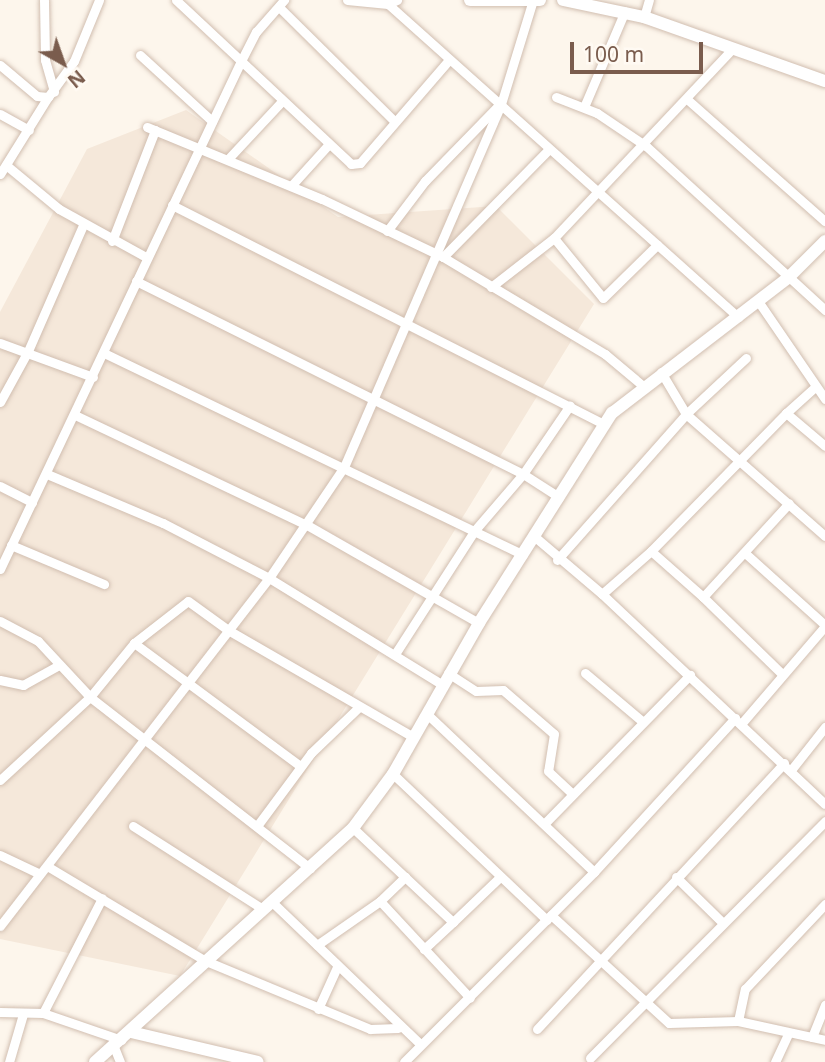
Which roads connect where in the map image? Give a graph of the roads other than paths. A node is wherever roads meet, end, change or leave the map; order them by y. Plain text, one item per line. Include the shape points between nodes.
1 (44, 0) edge
2 (99, 0) edge
3 (176, 0) edge
4 (347, 0) edge
5 (470, 0) edge
6 (563, 0) edge
7 (649, 0) edge
8 (536, 1) edge
9 (393, 2) edge
10 (282, 3) edge
11 (625, 11) junction
12 (643, 17) junction
13 (732, 49) junction
14 (140, 55) dead end
15 (449, 60) junction
16 (241, 61) junction
17 (0, 65) edge
18 (825, 81) edge
19 (51, 95) junction
20 (556, 97) dead end
21 (282, 100) junction
22 (688, 100) junction
23 (501, 104) junction
24 (584, 107) junction
25 (0, 114) edge
26 (393, 120) junction
27 (212, 121) junction
28 (29, 130) junction
29 (328, 145) junction
30 (646, 146) junction
31 (200, 148) junction
32 (548, 150) junction
33 (229, 159) junction
34 (6, 164) junction
35 (0, 174) edge
36 (290, 186) junction
37 (597, 194) junction
38 (172, 205) junction
39 (825, 221) edge
40 (83, 225) junction
41 (387, 231) junction
42 (554, 238) junction
43 (113, 241) junction
44 (825, 241) edge
45 (657, 245) junction
46 (439, 256) junction
47 (146, 257) junction
48 (789, 277) junction
49 (136, 281) junction
50 (491, 287) junction
51 (758, 301) junction
52 (825, 310) edge
53 (738, 317) junction
54 (406, 320) junction
55 (0, 343) edge
56 (28, 351) junction
57 (104, 353) junction
58 (746, 358) dead end
59 (661, 372) junction
60 (93, 377) junction
61 (642, 385) junction
62 (815, 387) junction
63 (373, 399) junction
64 (825, 399) edge
65 (0, 402) edge
66 (570, 405) junction
67 (786, 413) junction
68 (686, 414) junction
69 (75, 415) junction
70 (604, 424) junction
71 (825, 446) edge
72 (738, 458) junction
73 (344, 467) junction
74 (47, 474) junction
75 (523, 474) junction
76 (0, 486) edge
77 (559, 497) junction
78 (32, 502) junction
79 (789, 503) junction
80 (307, 525) junction
81 (475, 530) junction
82 (825, 536) edge
83 (535, 537) junction
84 (10, 545) junction
85 (651, 551) junction
86 (745, 553) junction
87 (523, 555) junction
88 (557, 560) junction
89 (0, 569) edge
90 (269, 578) junction
91 (104, 584) dead end
92 (602, 594) junction
93 (431, 596) junction
94 (703, 597) junction
95 (0, 621) edge
96 (479, 623) junction
97 (825, 625) edge
98 (228, 630) junction
99 (134, 643) junction
100 (396, 654) junction
101 (59, 665) junction
102 (585, 673) dead end
103 (782, 674) junction
104 (690, 675) junction
105 (445, 679) junction
106 (0, 680) edge
107 (187, 683) junction
108 (90, 697) junction
109 (358, 708) junction
110 (427, 714) junction
111 (738, 721) junction
112 (643, 722) junction
113 (825, 727) edge
114 (413, 737) junction
115 (144, 739) junction
116 (300, 766) junction
117 (788, 766) junction
118 (393, 774) junction
119 (0, 780) edge
120 (573, 794) junction
121 (825, 804) edge
122 (825, 821) edge
123 (544, 824) junction
124 (133, 826) dead end
125 (257, 826) junction
126 (353, 828) junction
127 (0, 855) edge
128 (47, 866) junction
129 (310, 868) junction
130 (594, 872) junction
131 (40, 874) junction
132 (405, 877) junction
133 (500, 877) junction
134 (677, 877) junction
135 (102, 898) junction
136 (380, 901) junction
137 (825, 904) edge
138 (267, 905) junction
139 (549, 917) junction
140 (453, 922) junction
141 (723, 923) junction
142 (0, 926) edge
143 (317, 945) junction
144 (424, 949) junction
145 (206, 961) junction
146 (600, 961) junction
147 (337, 967) junction
148 (470, 998) junction
149 (647, 1002) junction
150 (825, 1004) edge
151 (318, 1009) junction
152 (0, 1012) edge
153 (43, 1013) junction
154 (23, 1014) junction
155 (738, 1021) junction
156 (398, 1028) junction
157 (537, 1029) dead end
158 (788, 1034) junction
159 (812, 1037) junction
160 (122, 1040) junction
161 (825, 1040) edge
162 (420, 1044) junction
163 (590, 1058) dead end
164 (232, 1059) edge
165 (9, 1062) edge
166 (95, 1062) edge
167 (120, 1062) edge
168 (258, 1062) edge
169 (404, 1062) edge
170 (775, 1062) edge

1 - 19 street
2 - 19 street via 74,61
3 - 16 street
4 - 9 street
5 - 8 street
6 - 11 street
7 - 12 street
8 - 23 street
9 - 15 street
10 - 16 street via 256,32
10 - 26 street
11 - 12 street
11 - 24 street
12 - 13 street
13 - 18 street
13 - 22 street
14 - 27 street
15 - 23 street
15 - 26 street
16 - 21 street
16 - 27 street
17 - 19 street via 37,96
19 - 28 street
20 - 24 street
21 - 29 street
21 - 33 street
22 - 30 street
22 - 39 street
23 - 32 street
23 - 41 street via 425,181
23 - 46 street
24 - 30 street
25 - 28 street
26 - 29 street via 355,165
27 - 31 street
28 - 34 street
29 - 36 street
30 - 37 street
30 - 48 street
31 - 33 street
31 - 38 street
31 - 43 street via 151,129
32 - 37 street
32 - 46 street
33 - 36 street
34 - 35 street
34 - 40 street
36 - 41 street
37 - 42 street
37 - 45 street
38 - 47 street
38 - 54 street
40 - 43 street
40 - 56 street
41 - 46 street
42 - 45 street via 603,298
42 - 50 street
43 - 47 street
44 - 48 street
45 - 53 street
46 - 50 street
46 - 54 street
47 - 49 street
48 - 51 street
48 - 52 street
49 - 57 street
49 - 63 street
50 - 61 street via 604,354
51 - 53 street
51 - 62 street
53 - 59 street
54 - 63 street
54 - 66 street
55 - 56 street
56 - 60 street
56 - 65 street
57 - 60 street
57 - 73 street
58 - 68 street
59 - 61 street
59 - 68 street
60 - 69 street
61 - 70 street
62 - 64 street
62 - 67 street
63 - 73 street
63 - 75 street
66 - 70 street
66 - 75 street
67 - 71 street
67 - 72 street
68 - 72 street
68 - 88 street
69 - 74 street
69 - 80 street
70 - 77 street
72 - 79 street
72 - 85 street
73 - 80 street
73 - 81 street
74 - 78 street
74 - 90 street via 163,523
75 - 77 street
75 - 81 street
76 - 78 street
77 - 83 street
78 - 84 street
79 - 82 street
79 - 86 street
80 - 90 street
80 - 93 street
81 - 87 street
81 - 93 street
83 - 87 street
83 - 88 street
84 - 89 street
84 - 91 street
85 - 92 street
85 - 94 street
86 - 94 street
86 - 97 street
87 - 96 street
88 - 92 street
90 - 98 street
90 - 100 street
92 - 104 street
93 - 96 street
93 - 100 street
94 - 103 street
95 - 101 street via 38,641
96 - 105 street
97 - 103 street
98 - 99 street via 183,602
98 - 107 street
98 - 109 street
99 - 107 street
99 - 108 street
100 - 105 street
101 - 106 street via 23,685
101 - 108 street
102 - 112 street
103 - 111 street
104 - 111 street
104 - 112 street
105 - 110 street
105 - 120 street via 476,691 503,690 554,734 548,771
107 - 115 street
107 - 116 street
108 - 115 street
108 - 119 street
109 - 114 street
109 - 116 street
110 - 114 street
110 - 123 street
111 - 117 street
111 - 130 street
112 - 120 street
113 - 117 street
114 - 118 street
115 - 125 street
115 - 128 street
116 - 125 street
117 - 121 street
117 - 134 street
118 - 126 street
118 - 133 street
120 - 123 street
122 - 141 street
123 - 130 street
124 - 138 street
125 - 129 street
126 - 129 street
126 - 132 street
127 - 131 street
128 - 131 street
128 - 135 street
129 - 138 street
130 - 139 street
131 - 142 street
132 - 136 street
132 - 140 street
133 - 139 street
133 - 140 street
134 - 141 street
134 - 146 street
135 - 145 street
135 - 153 street
136 - 143 street
136 - 144 street
137 - 155 street via 745,989
138 - 143 street
138 - 145 street
139 - 146 street
139 - 148 street
140 - 144 street
141 - 149 street
143 - 147 street
144 - 148 street
145 - 151 street
145 - 160 street
146 - 149 street
146 - 157 street
147 - 151 street
147 - 156 street
148 - 162 street
149 - 155 street via 669,1023
149 - 163 street
150 - 159 street
151 - 156 street via 370,1029
152 - 154 street
153 - 154 street
153 - 160 street
154 - 165 street
155 - 158 street
156 - 162 street
158 - 159 street
158 - 170 street
159 - 161 street
160 - 164 street
160 - 166 street
160 - 167 street
162 - 169 street
164 - 168 street

